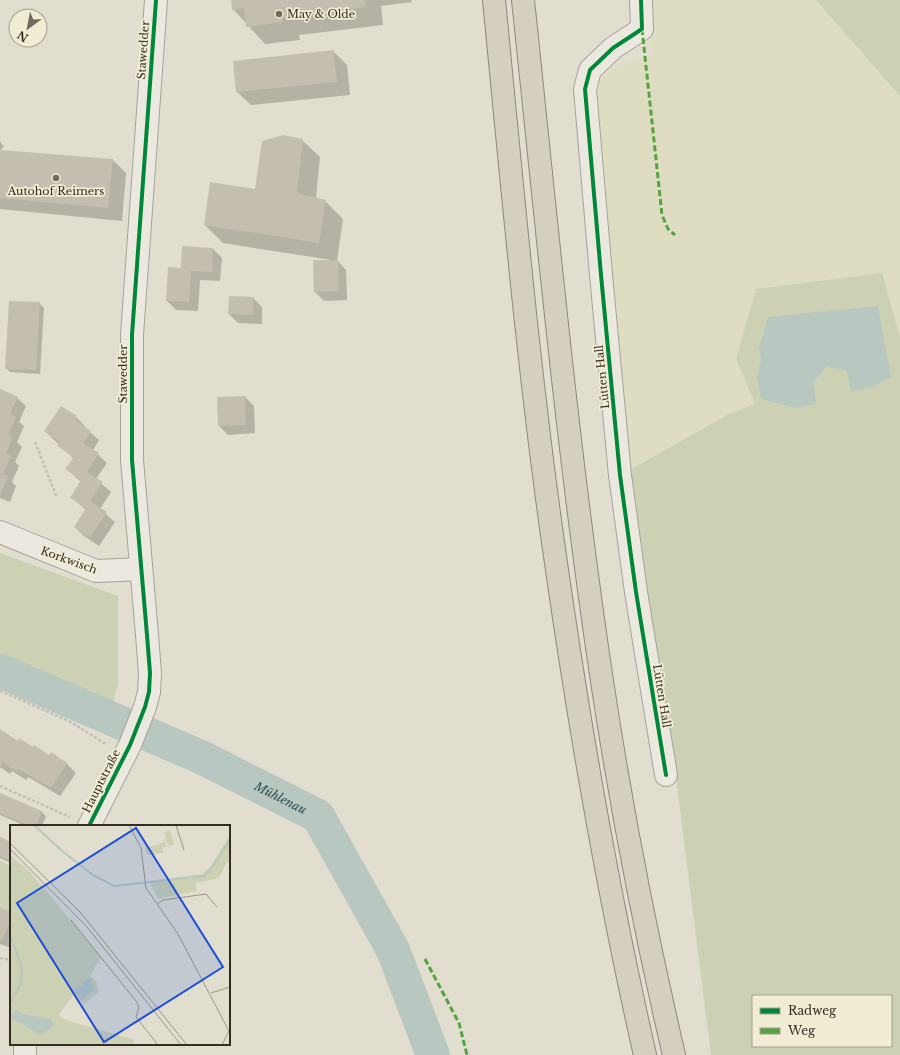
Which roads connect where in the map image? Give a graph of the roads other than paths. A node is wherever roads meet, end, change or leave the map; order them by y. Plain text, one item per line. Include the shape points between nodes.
1 (156, 0) edge
2 (494, 0) edge
3 (523, 0) edge
4 (641, 0) edge
5 (0, 532) edge
6 (141, 569) junction
7 (130, 745) joint
8 (666, 775) dead end
9 (80, 822) edge
10 (645, 1055) edge
11 (674, 1055) edge

1 - 6 street, Stawedder via 132,335 132,460
2 - 10 highway via 527,328 554,548 591,789 617,930
3 - 11 highway via 561,360 582,541 602,682 645,923
4 - 8 street, Lütten Hall via 642,29 613,48 590,70 585,89 620,475
5 - 6 street, Korkwisch via 96,572
6 - 7 street, Stawedder via 150,673 149,692
7 - 9 street, Hauptstraße

